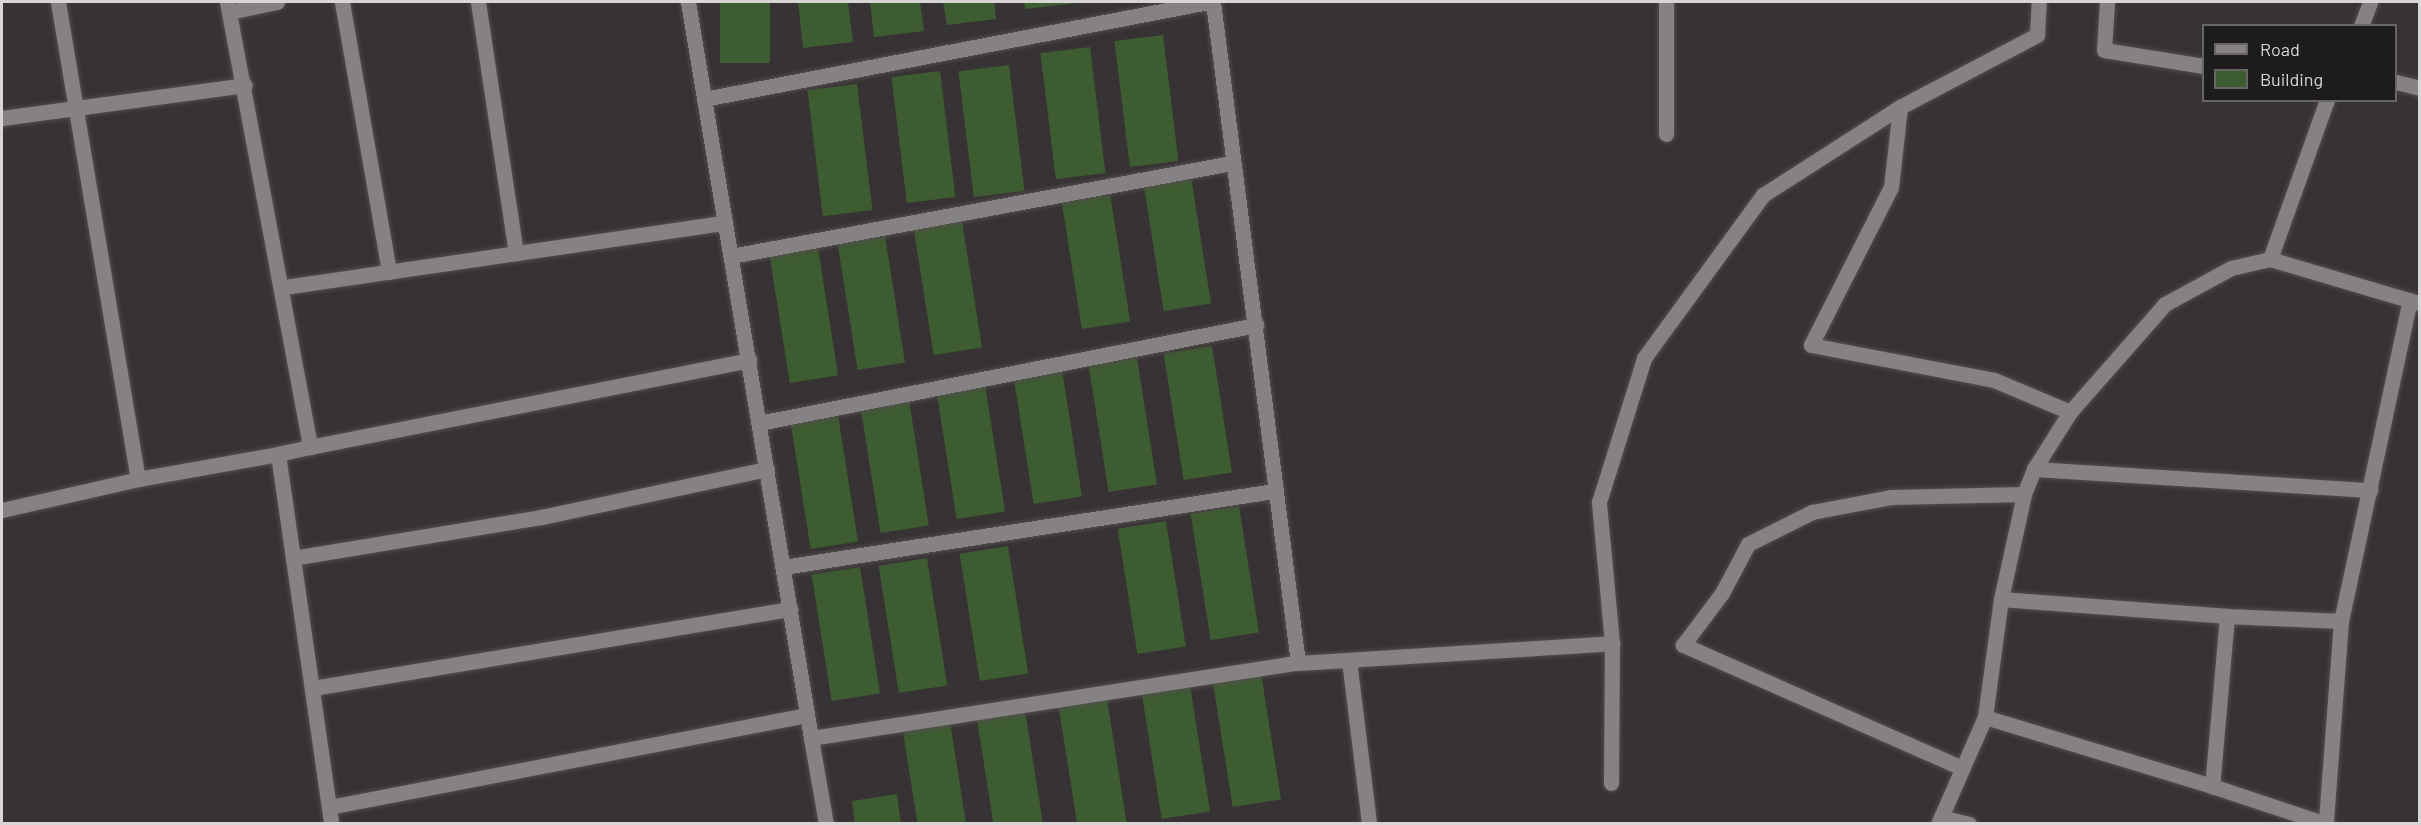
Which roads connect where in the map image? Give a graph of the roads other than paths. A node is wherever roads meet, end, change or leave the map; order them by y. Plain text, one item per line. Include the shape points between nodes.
1 (58, 2) edge
2 (277, 2) edge
3 (342, 2) edge
4 (478, 2) edge
5 (688, 2) edge
6 (1208, 2) edge
7 (1213, 2) edge
8 (1666, 2) edge
9 (2039, 2) edge
10 (2107, 2) edge
11 (2370, 2) edge
12 (228, 7) edge
13 (2362, 24) edge
14 (2202, 66) edge
15 (2397, 82) edge
16 (245, 85) junction
17 (2420, 88) edge
18 (705, 99) junction
19 (2326, 102) edge
20 (73, 106) junction
21 (1900, 107) junction
22 (2, 118) edge
23 (1666, 134) dead end
24 (1232, 163) junction
25 (725, 223) junction
26 (516, 253) junction
27 (731, 256) junction
28 (2270, 259) junction
29 (389, 272) junction
30 (284, 287) junction
31 (2415, 302) edge
32 (1256, 325) junction
33 (749, 360) junction
34 (2070, 412) junction
35 (759, 423) junction
36 (310, 447) junction
37 (278, 454) junction
38 (767, 469) junction
39 (2034, 469) junction
40 (138, 479) junction
41 (2370, 490) junction
42 (1276, 491) junction
43 (2024, 494) junction
44 (2, 510) edge
45 (293, 558) junction
46 (783, 567) junction
47 (2001, 599) junction
48 (791, 609) junction
49 (2227, 616) junction
50 (2341, 621) junction
51 (1612, 643) junction
52 (1349, 660) junction
53 (1298, 663) junction
54 (313, 688) junction
55 (806, 715) junction
56 (1985, 717) junction
57 (811, 738) junction
58 (1959, 767) junction
59 (1611, 783) dead end
60 (2212, 786) junction
61 (329, 807) junction
62 (1939, 820) edge
63 (2326, 822) edge
64 (331, 824) edge
65 (826, 824) edge
66 (1369, 824) edge
67 (1969, 824) edge

1 - 20 street
2 - 12 street
3 - 29 street
4 - 26 street
5 - 18 street
6 - 18 street
7 - 24 street
8 - 23 street
9 - 21 street via 2037,35
10 - 14 street via 2104,50
11 - 13 street
12 - 16 street
15 - 17 street
16 - 20 street
16 - 30 street
18 - 25 street
19 - 28 street
20 - 22 street
20 - 40 street
21 - 34 street via 1891,188 1811,345 1994,380
21 - 51 street via 1763,195 1644,358 1599,502
24 - 27 street
24 - 32 street
25 - 26 street
25 - 27 street
26 - 29 street
27 - 33 street
28 - 31 street
28 - 34 street via 2231,268 2165,304
29 - 30 street
30 - 36 street
31 - 41 street
32 - 35 street
32 - 42 street
33 - 35 street
33 - 36 street
34 - 39 street
35 - 38 street
36 - 37 street
37 - 40 street
37 - 45 street
38 - 45 street via 541,517
38 - 46 street
39 - 41 street
39 - 43 street
40 - 44 street
41 - 50 street
42 - 46 street
42 - 53 street
43 - 47 street
43 - 58 street via 1891,497 1812,512 1748,544 1722,593 1683,645
45 - 54 street
46 - 48 street
47 - 49 street
47 - 56 street
48 - 54 street
48 - 55 street
49 - 50 street
49 - 60 street
50 - 63 street
51 - 52 street
51 - 59 street
52 - 53 street
52 - 66 street
53 - 57 street
54 - 61 street
55 - 57 street
55 - 61 street
56 - 58 street
56 - 60 street
57 - 65 street
58 - 62 street
60 - 63 street
61 - 64 street
62 - 67 street

